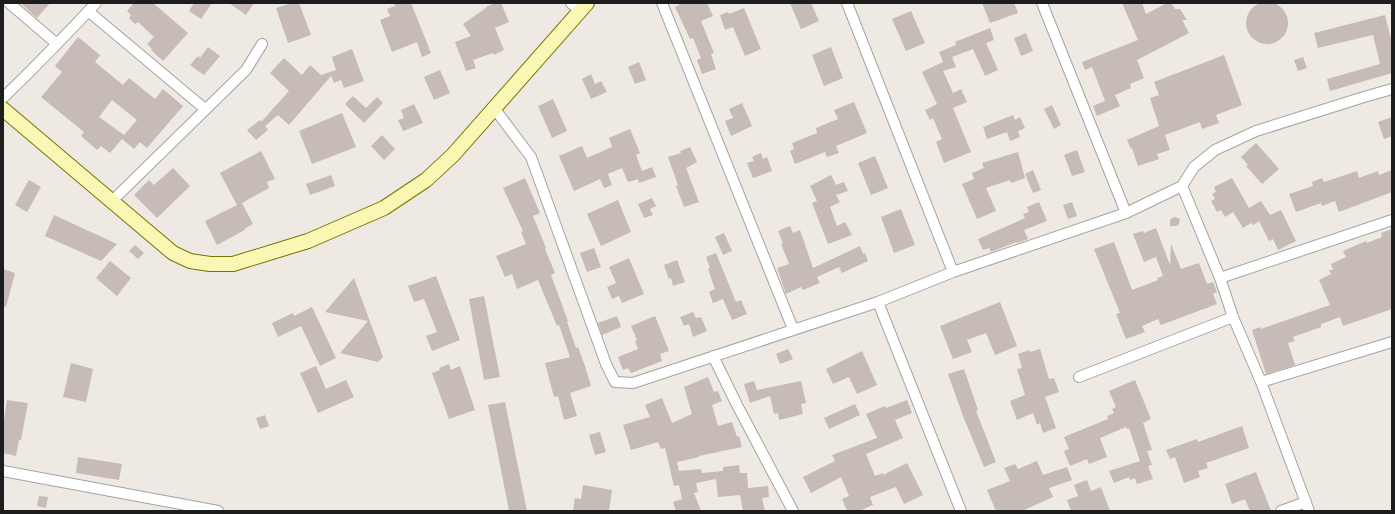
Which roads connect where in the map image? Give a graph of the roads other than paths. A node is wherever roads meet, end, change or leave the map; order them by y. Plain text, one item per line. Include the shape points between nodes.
1 (9, 3) edge
2 (96, 3) edge
3 (662, 3) edge
4 (847, 3) edge
5 (1042, 3) edge
6 (580, 6) edge
7 (88, 11) junction
8 (57, 44) junction
9 (262, 44) dead end
10 (1392, 89) edge
11 (3, 98) edge
12 (494, 108) junction
13 (3, 109) edge
14 (205, 109) junction
15 (1182, 186) junction
16 (112, 200) junction
17 (1126, 213) junction
18 (1392, 220) edge
19 (953, 272) junction
20 (1220, 278) junction
21 (878, 302) junction
22 (1233, 317) junction
23 (793, 330) junction
24 (1392, 342) edge
25 (713, 356) junction
26 (1079, 377) dead end
27 (1261, 382) junction
28 (3, 471) edge
29 (1307, 506) edge
30 (218, 511) edge
31 (793, 511) edge
32 (961, 511) edge
33 (1281, 511) edge

1 - 8 street
2 - 7 street
3 - 23 street
4 - 19 street
5 - 17 street
6 - 12 street
7 - 8 street
7 - 14 street
8 - 11 street
9 - 14 street via 246,70
10 - 15 street via 1256,130 1215,150 1194,167
12 - 16 street via 453,155 426,180 384,208 308,241 233,264 190,261 173,252
12 - 25 street via 531,157 606,364 615,382 633,383
13 - 16 street
14 - 16 street
15 - 17 street
15 - 20 street
17 - 19 street
18 - 20 street
19 - 21 street
20 - 22 street
21 - 23 street
21 - 32 street
22 - 26 street
22 - 27 street
23 - 25 street
24 - 27 street
25 - 31 street
27 - 29 street
28 - 30 street
29 - 33 street

